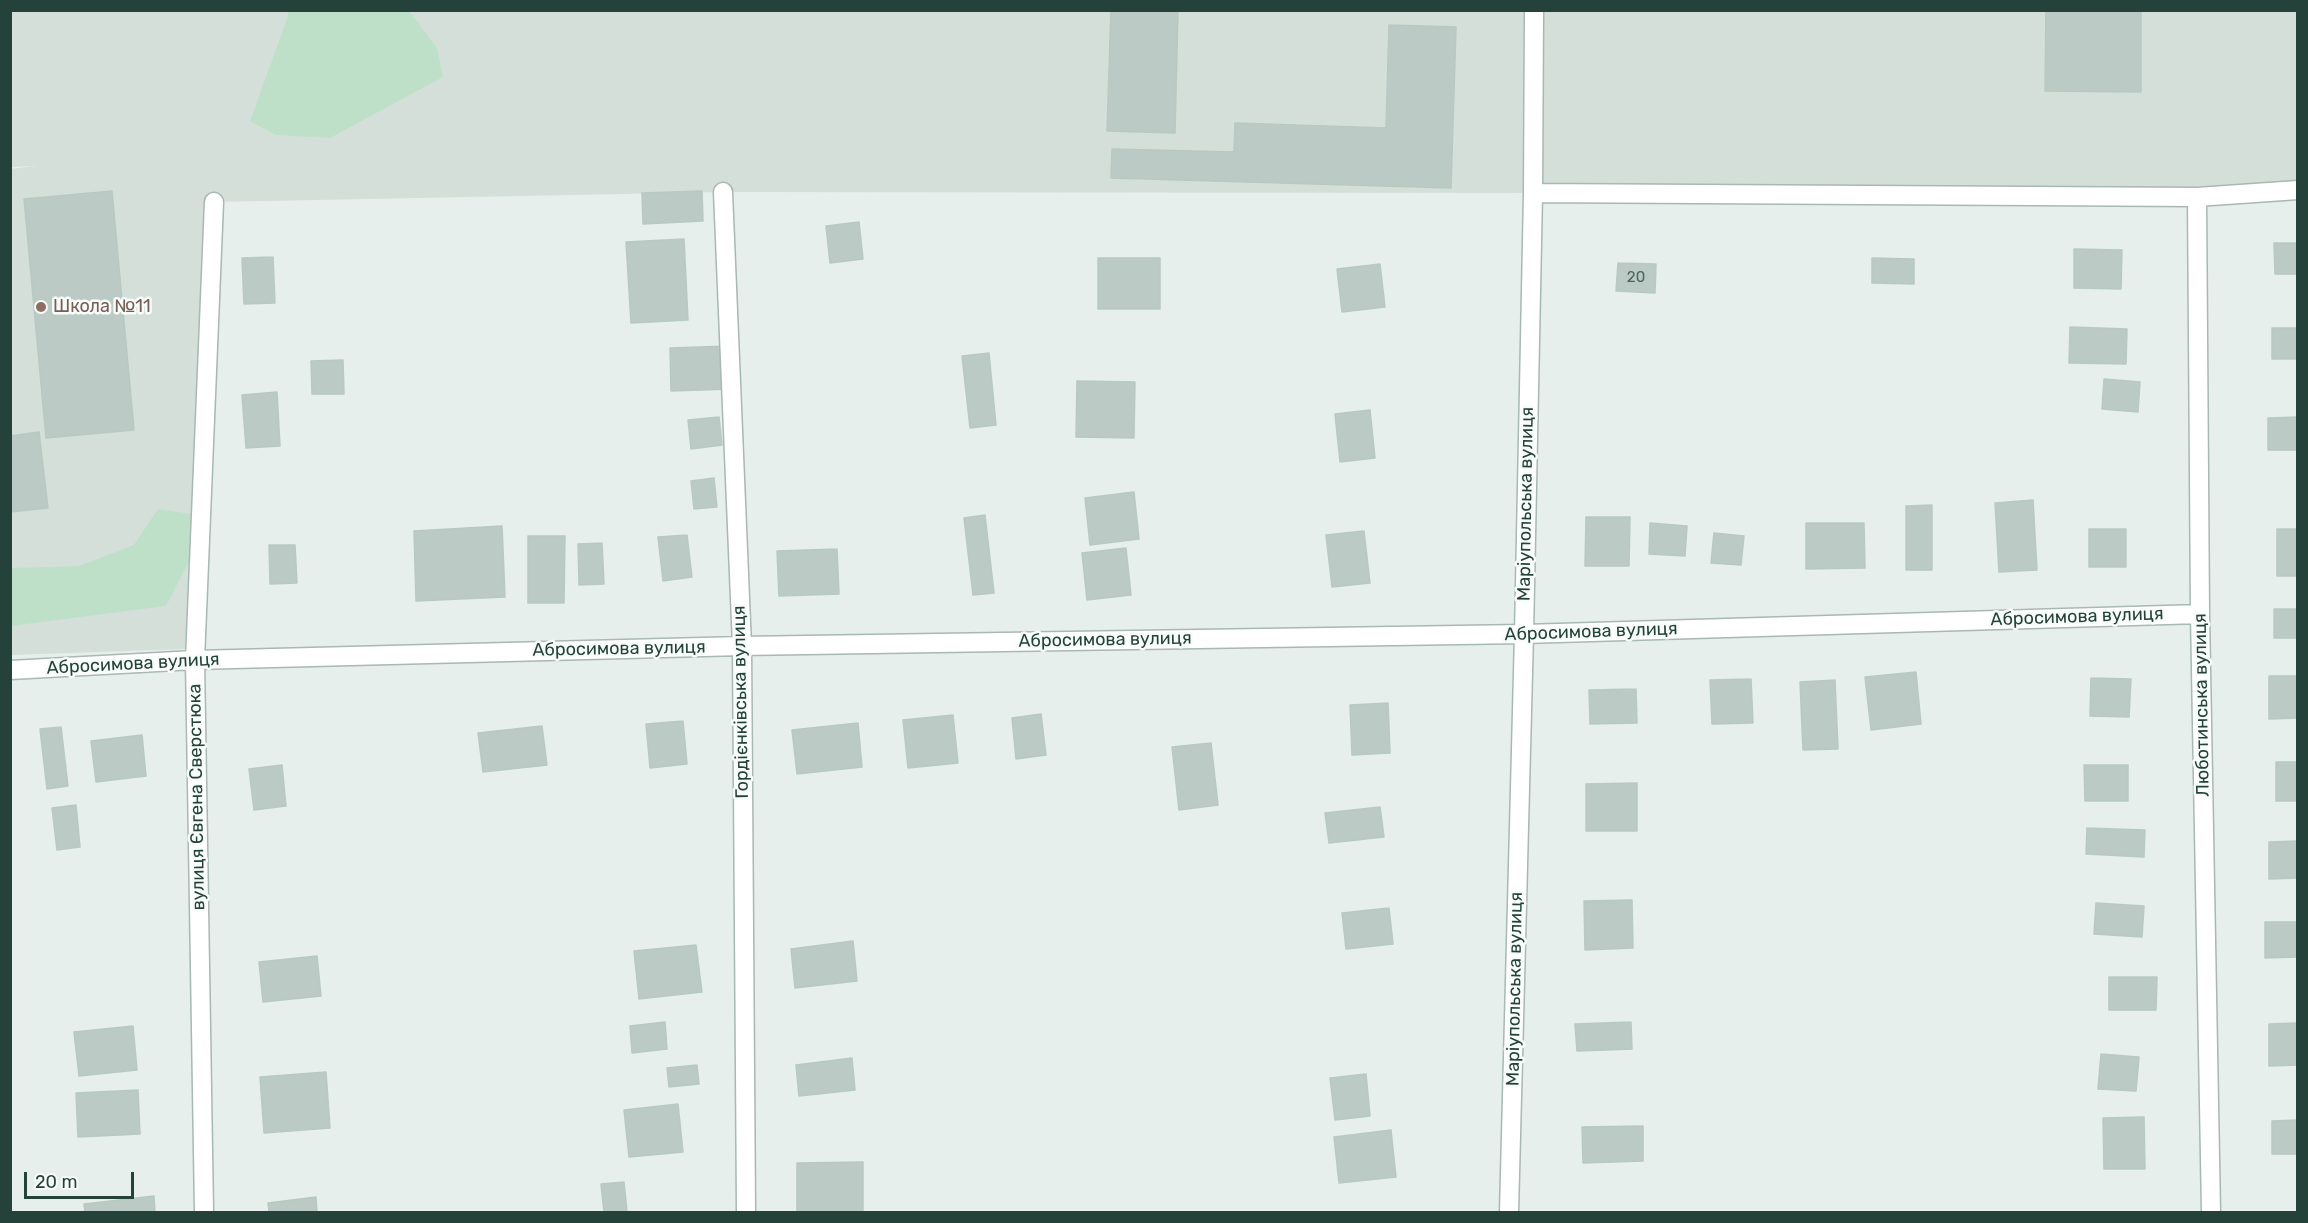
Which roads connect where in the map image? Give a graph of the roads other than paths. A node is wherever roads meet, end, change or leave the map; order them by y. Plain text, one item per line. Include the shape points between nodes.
1 (1534, 10) edge
2 (2298, 190) edge
3 (723, 192) dead end
4 (1533, 193) junction
5 (2197, 197) junction
6 (214, 202) dead end
7 (2200, 614) junction
8 (1524, 634) junction
9 (742, 646) junction
10 (195, 660) junction
11 (10, 670) edge
12 (204, 1212) edge
13 (746, 1212) edge
14 (1509, 1212) edge
15 (2211, 1212) edge

1 - 4 street, Маріупольська вулиця
2 - 5 street
3 - 9 street, Гордієнківська вулиця
4 - 5 street
4 - 8 street, Маріупольська вулиця
5 - 7 street, Люботинська вулиця
6 - 10 street, вулиця Євгена Сверстюка
7 - 8 street, Абросимова вулиця
7 - 15 street, Люботинська вулиця
8 - 9 street, Абросимова вулиця
8 - 14 street, Маріупольська вулиця
9 - 10 street, Абросимова вулиця
9 - 13 street, Гордієнківська вулиця
10 - 11 street, Абросимова вулиця
10 - 12 street, вулиця Євгена Сверстюка

